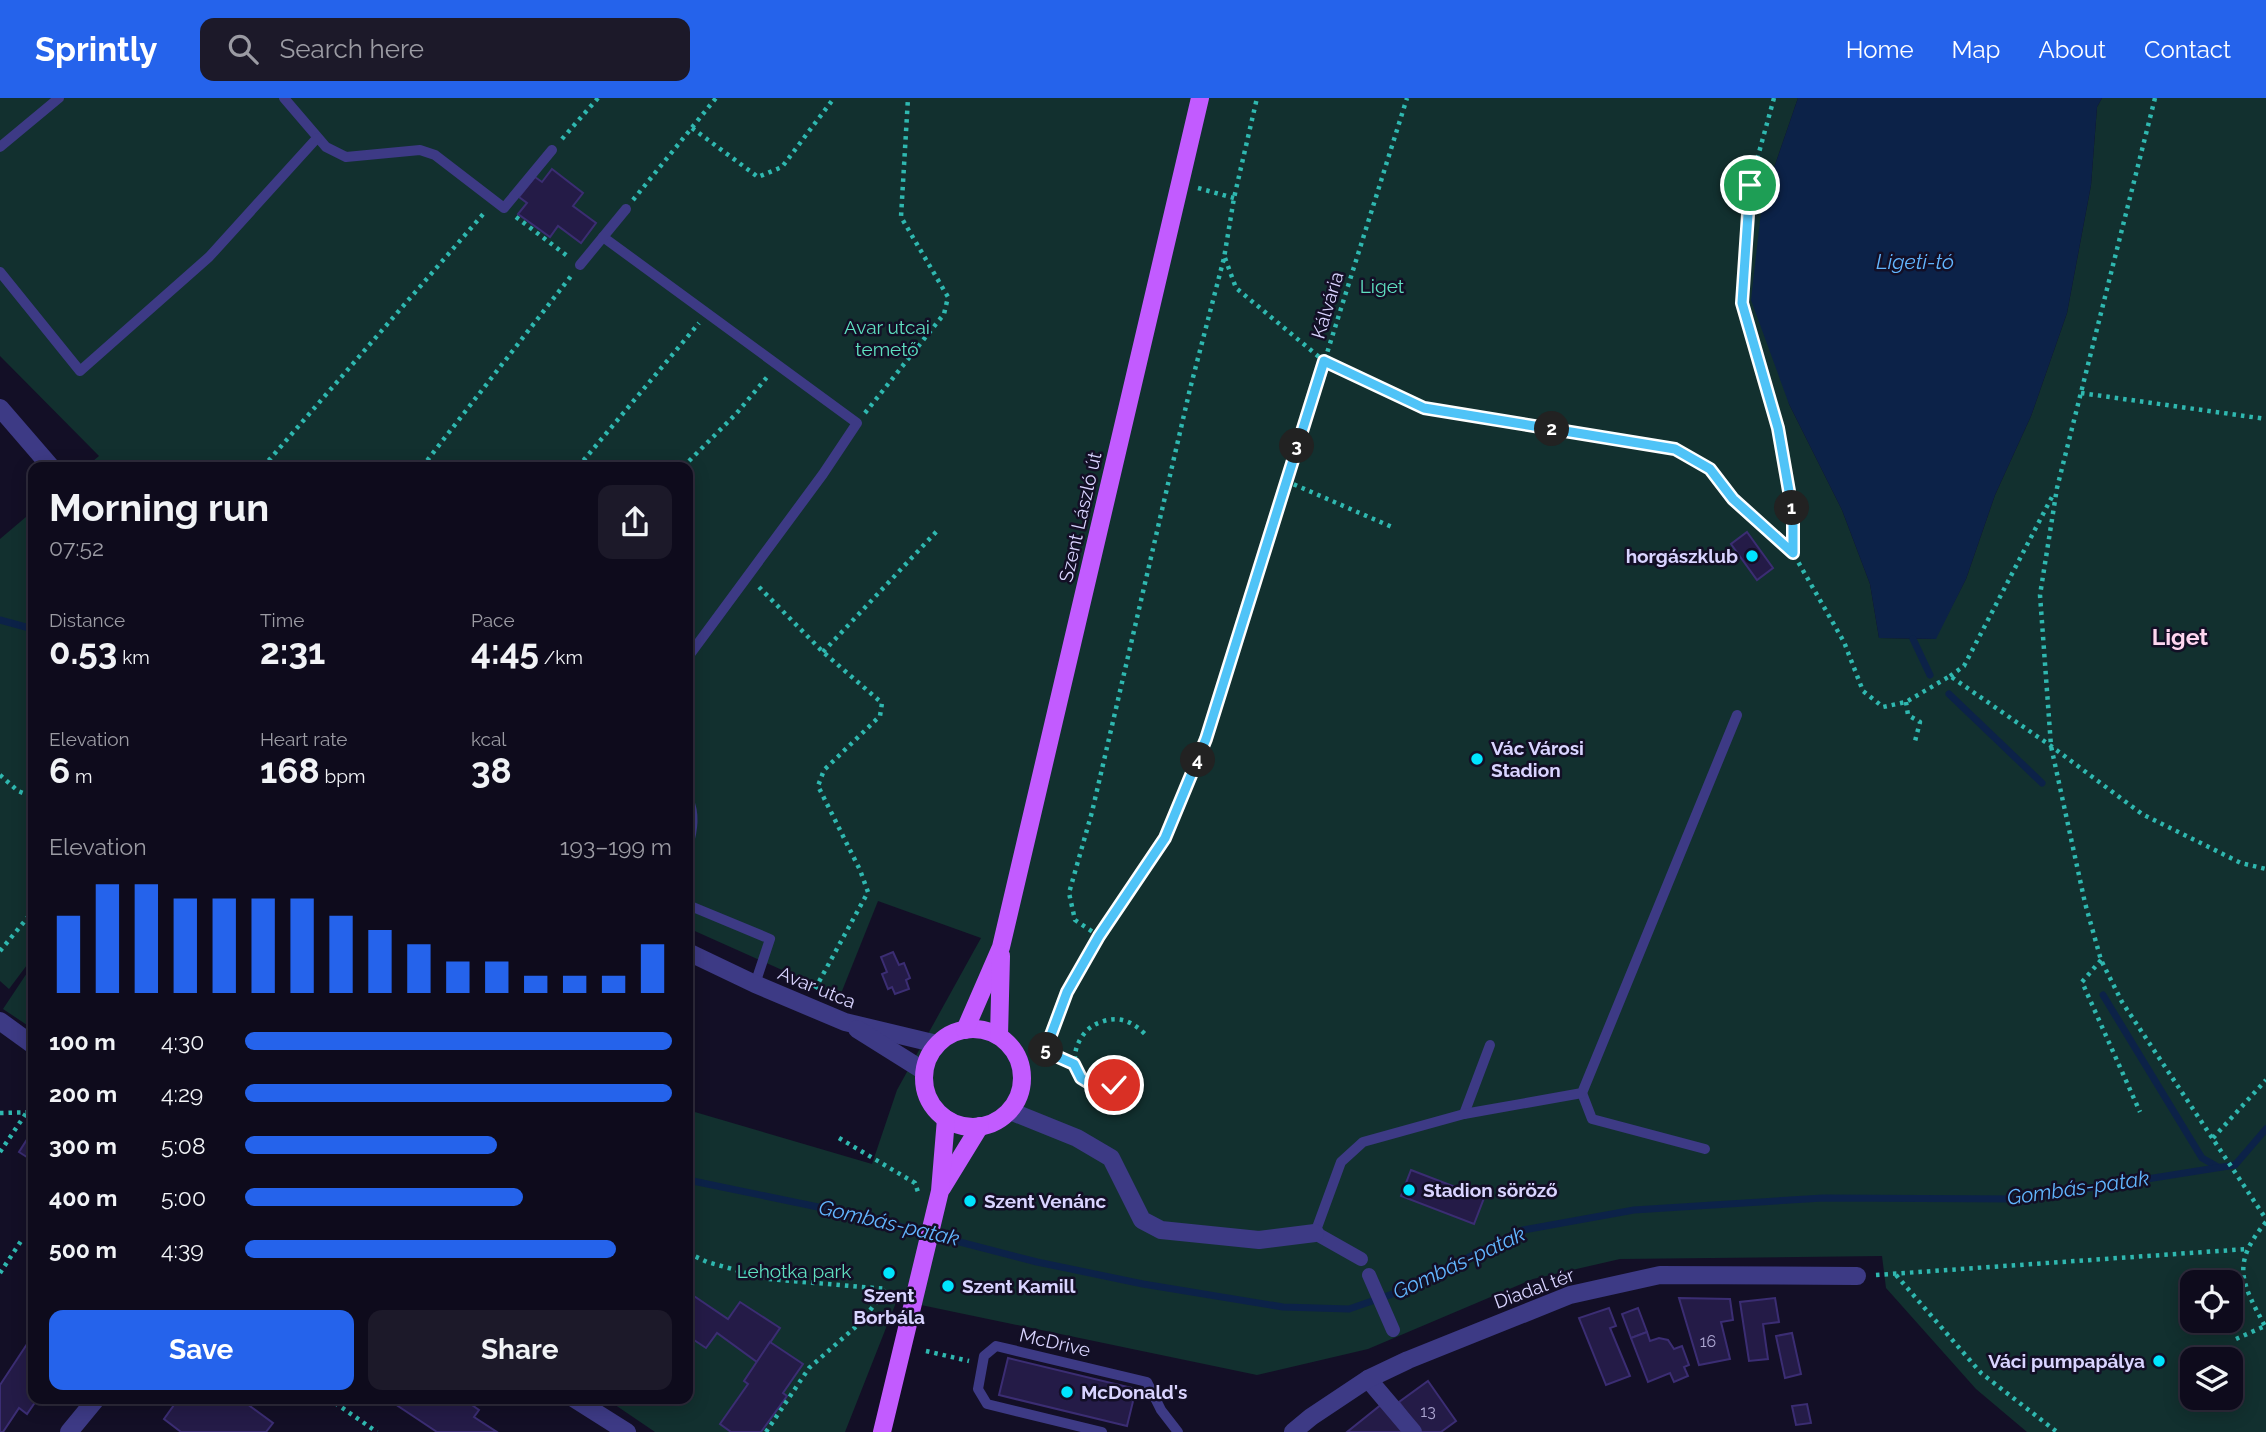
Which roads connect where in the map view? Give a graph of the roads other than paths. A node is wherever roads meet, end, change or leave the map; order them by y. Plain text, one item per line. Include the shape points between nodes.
1 (59, 98) edge
2 (284, 98) edge
3 (1200, 98) edge
4 (317, 138) junction
5 (0, 147) edge
6 (552, 150) road end
7 (626, 209) road end
8 (603, 237) junction
9 (580, 265) road end
10 (0, 272) edge
11 (0, 408) edge
12 (47, 462) edge
13 (693, 650) edge
14 (1737, 715) dead end
15 (693, 907) edge
16 (1001, 947) junction
17 (693, 954) edge
18 (755, 984) junction
19 (0, 1021) edge
20 (845, 1022) junction
21 (965, 1030) junction
22 (999, 1037) junction
23 (28, 1041) edge
24 (937, 1044) junction
25 (1490, 1045) dead end
26 (924, 1072) junction
27 (1582, 1093) junction
28 (1010, 1111) junction
29 (1464, 1114) junction
30 (946, 1119) junction
31 (980, 1126) junction
32 (1705, 1149) dead end
33 (940, 1191) junction
34 (1315, 1233) junction
35 (1361, 1259) dead end
36 (1368, 1275) dead end
37 (1857, 1276) road end
38 (1393, 1330) dead end
39 (1368, 1379) junction
40 (92, 1404) edge
41 (582, 1404) edge
42 (622, 1431) edge
43 (69, 1432) edge
44 (882, 1432) edge
45 (1102, 1432) edge
46 (1178, 1432) edge
47 (1293, 1432) edge
48 (1413, 1432) edge

1 - 5 lane
2 - 4 lane
3 - 16 main road, Szent László út
4 - 6 lane via 346,158 420,150 435,155 500,204
4 - 10 lane via 209,257 80,371
7 - 8 lane
8 - 9 lane
8 - 13 lane via 857,424
11 - 12 street
14 - 27 lane
15 - 18 lane via 770,939
16 - 21 main road
16 - 22 main road
17 - 18 street, Avar utca
18 - 20 street, Avar utca
19 - 23 street
20 - 24 street, Avar utca
20 - 26 street
21 - 22 main road
21 - 24 main road
22 - 28 main road via 1011,1047 1022,1077
24 - 26 main road
25 - 29 lane
26 - 30 main road via 925,1090
27 - 29 lane
27 - 32 lane via 1592,1119
28 - 31 main road
28 - 34 street via 1077,1138 1111,1158 1142,1220 1161,1230 1259,1240
29 - 34 lane via 1363,1143 1341,1162
30 - 31 main road via 962,1126
30 - 33 main road
31 - 33 main road
33 - 44 main road
34 - 35 street
36 - 38 street
37 - 39 street, Diadal tér via 1660,1275 1570,1295
39 - 47 street, Diadal tér
39 - 48 street
40 - 43 street
41 - 42 street
45 - 46 lane, McDrive via 987,1404 978,1389 984,1356 996,1346 1147,1382

